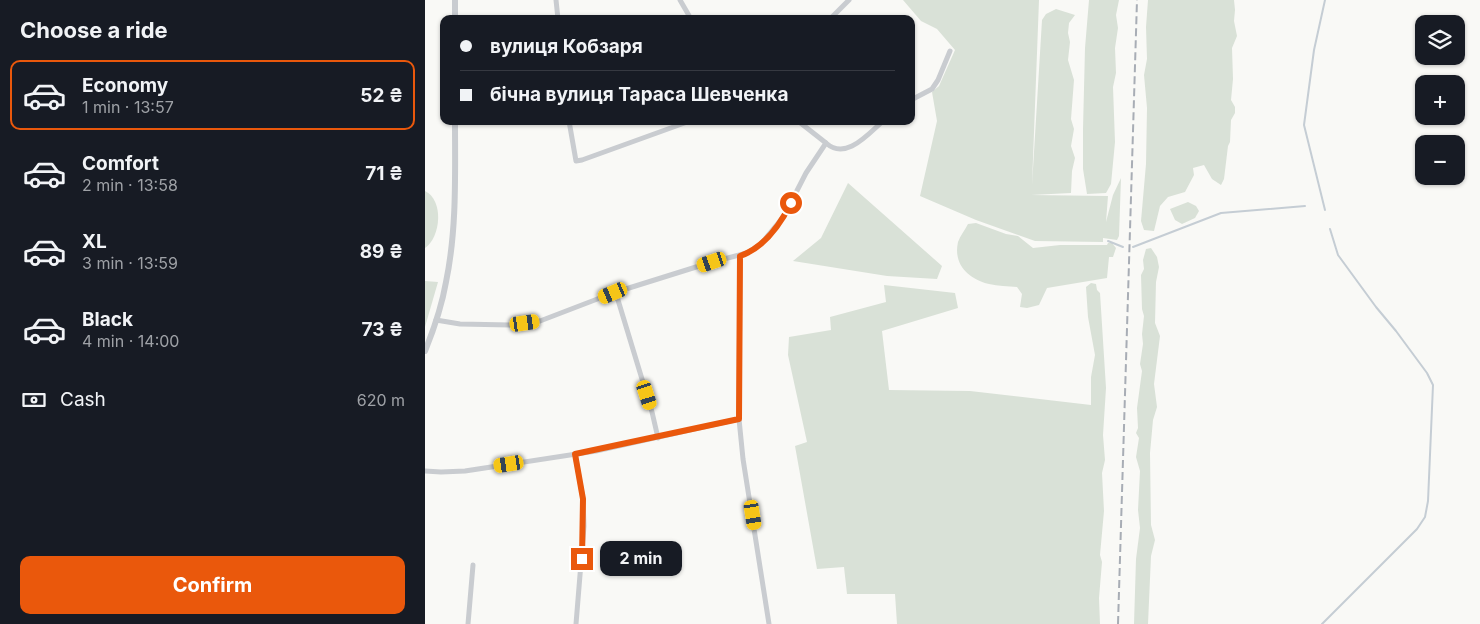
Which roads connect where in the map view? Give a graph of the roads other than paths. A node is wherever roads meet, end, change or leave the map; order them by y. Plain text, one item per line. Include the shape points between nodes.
1 (455, 0) edge
2 (556, 0) edge
3 (680, 0) edge
4 (849, 0) edge
5 (455, 15) edge
6 (558, 15) edge
7 (689, 15) edge
8 (835, 15) edge
9 (950, 51) dead end
10 (915, 98) edge
11 (455, 125) edge
12 (570, 125) edge
13 (681, 125) edge
14 (803, 125) edge
15 (878, 125) edge
16 (826, 143) junction
17 (740, 256) junction
18 (613, 293) junction
19 (436, 320) junction
20 (425, 351) edge
21 (739, 419) junction
22 (658, 438) junction
23 (575, 454) junction
24 (425, 471) edge
25 (473, 565) dead end
26 (468, 624) edge
27 (576, 624) edge
28 (769, 624) edge

1 - 5 street
2 - 6 street
3 - 7 street
4 - 8 street
9 - 10 street via 932,89
11 - 19 street via 454,217 446,283
12 - 13 street via 575,161
14 - 16 street
15 - 16 street via 850,148 831,148
16 - 17 street via 775,229 761,244
17 - 18 street
17 - 21 street
18 - 19 street via 540,321 510,326
18 - 22 street via 618,300
19 - 20 street
21 - 22 street
21 - 28 street
22 - 23 street
23 - 24 street via 465,471
23 - 27 street via 584,526
25 - 26 street

